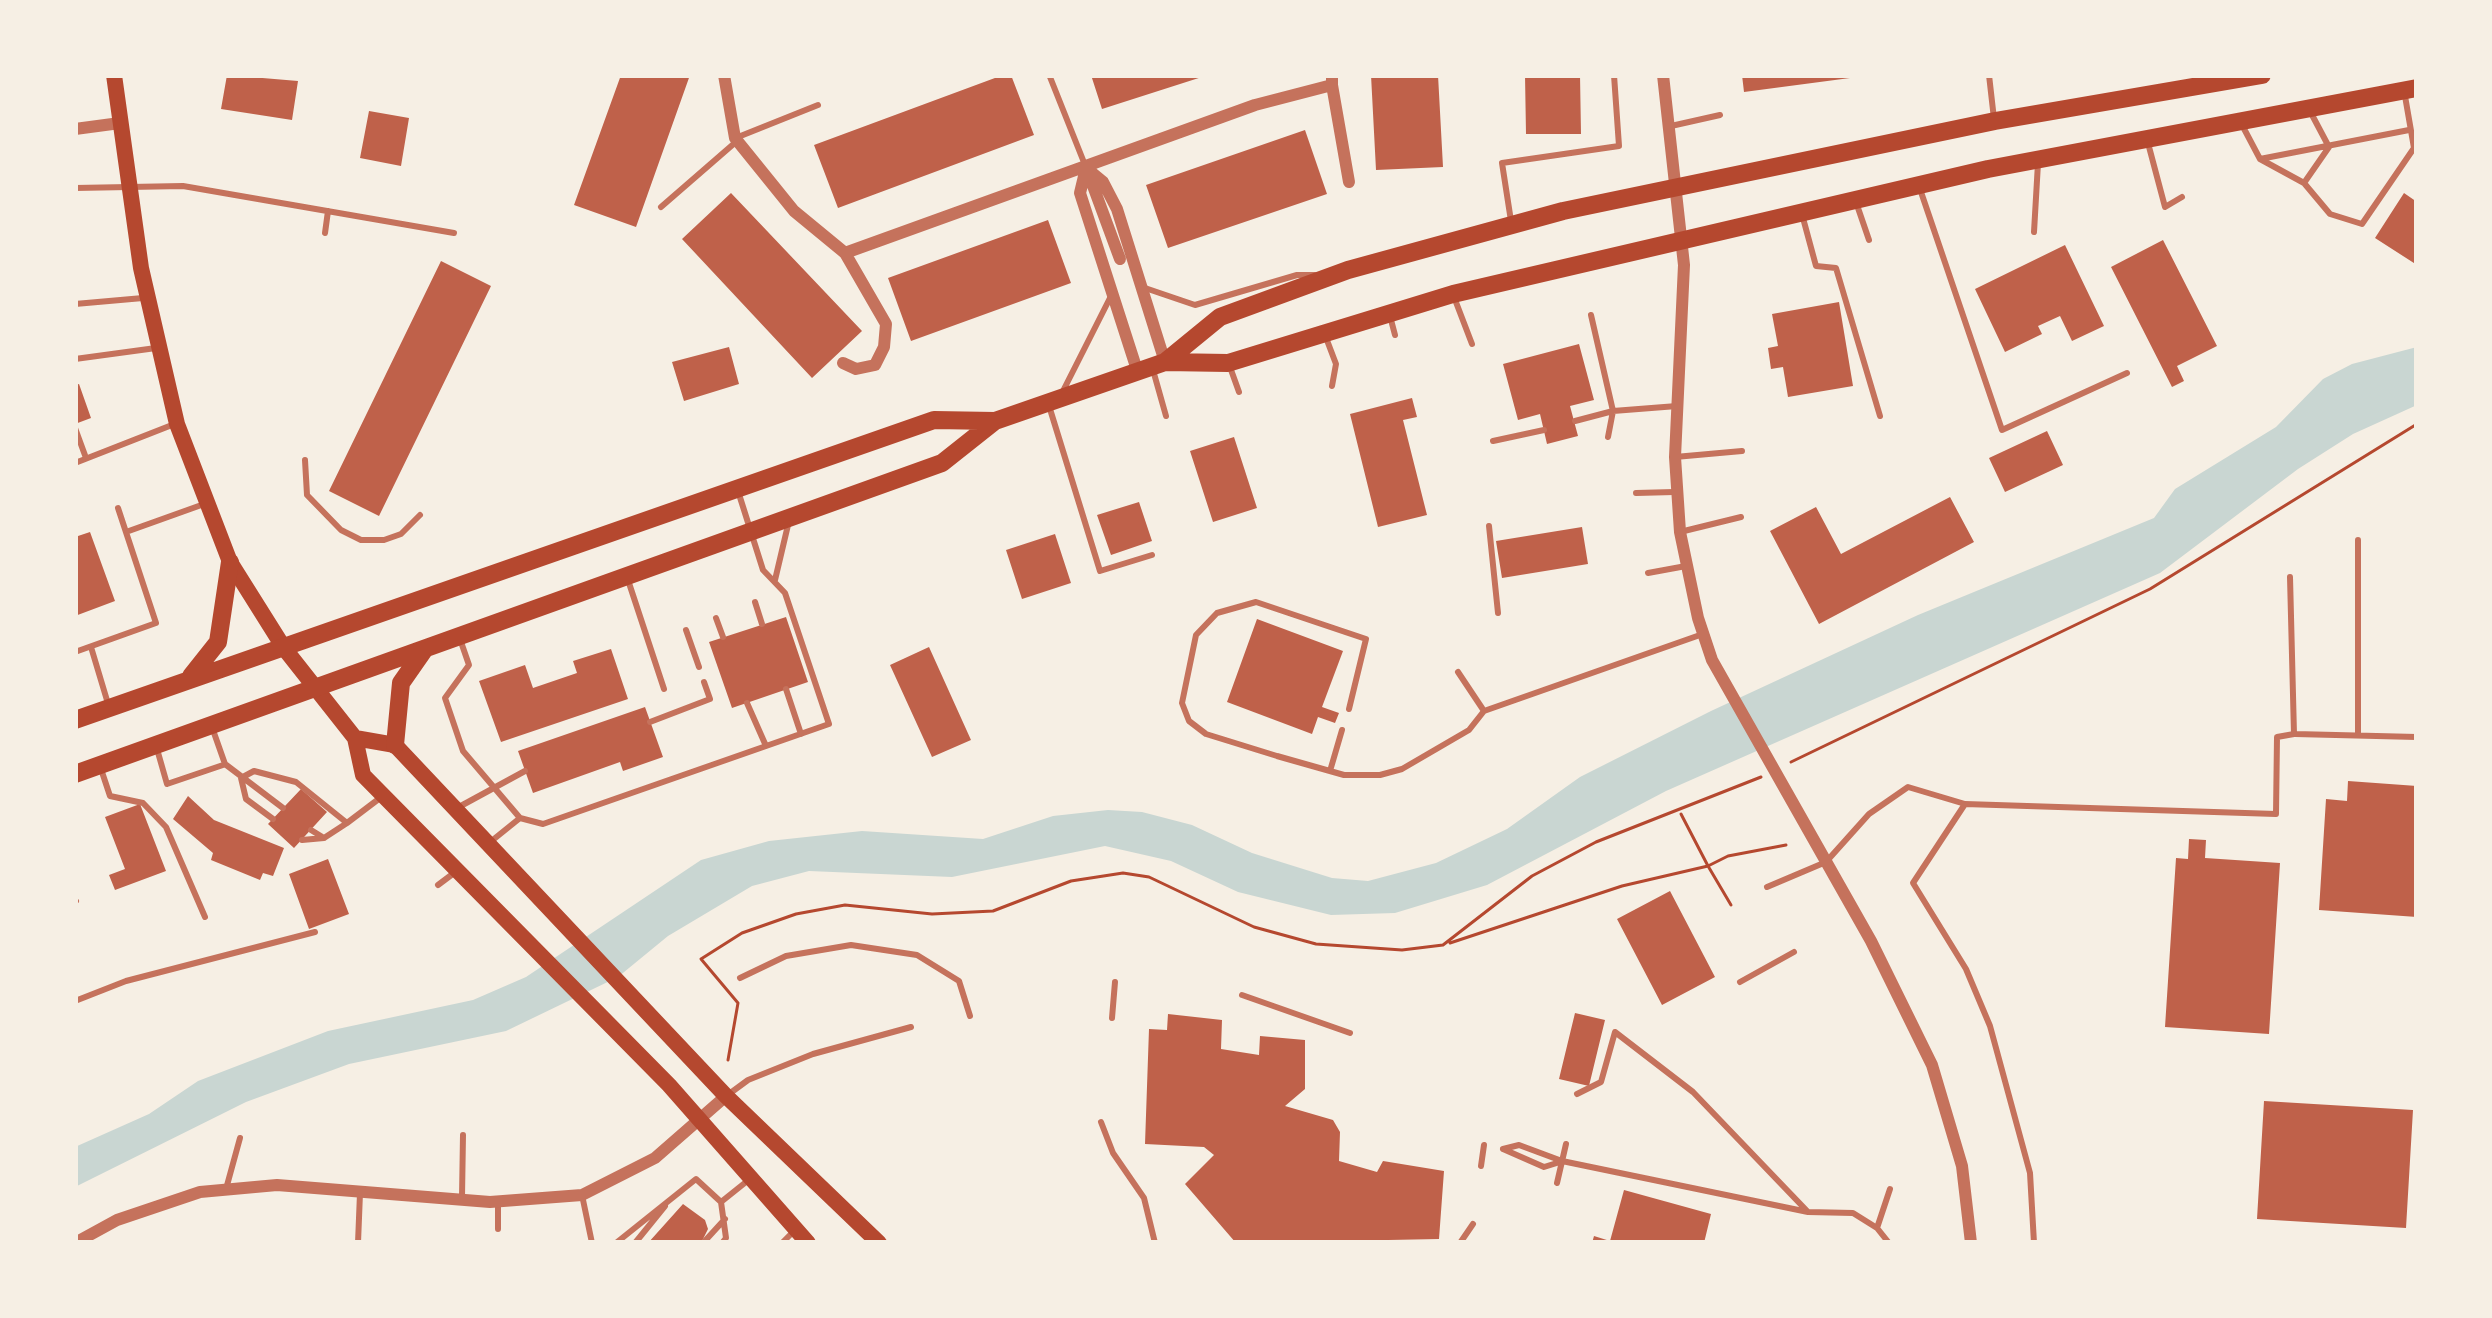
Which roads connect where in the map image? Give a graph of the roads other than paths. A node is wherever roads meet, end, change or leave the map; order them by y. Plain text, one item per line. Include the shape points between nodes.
1 (114, 75) edge
2 (724, 75) edge
3 (1614, 75) edge
4 (1663, 75) edge
5 (1989, 75) edge
6 (2262, 75) edge
7 (1050, 77) edge
8 (1332, 80) edge
9 (2410, 89) edge
10 (818, 105) dead end
11 (2309, 110) junction
12 (1720, 115) dead end
13 (2240, 121) junction
14 (1995, 122) junction
15 (119, 123) junction
16 (1668, 127) junction
17 (75, 129) edge
18 (2410, 130) junction
19 (2147, 138) junction
20 (736, 140) junction
21 (2330, 147) junction
22 (2038, 159) junction
23 (2260, 159) junction
24 (1086, 168) junction
25 (1349, 182) dead end
26 (2304, 183) junction
27 (130, 184) junction
28 (1672, 185) junction
29 (1919, 186) junction
30 (75, 188) edge
31 (2182, 197) dead end
32 (1856, 200) junction
33 (661, 207) dead end
34 (328, 211) junction
35 (1802, 214) junction
36 (1512, 225) junction
37 (1116, 227) junction
38 (454, 232) dead end
39 (2034, 232) dead end
40 (325, 233) dead end
41 (1094, 237) junction
42 (1680, 238) junction
43 (1869, 241) dead end
44 (845, 253) junction
45 (1126, 256) junction
46 (1103, 266) junction
47 (1324, 279) junction
48 (1144, 287) junction
49 (1112, 292) junction
50 (1453, 294) junction
51 (148, 298) junction
52 (75, 304) edge
53 (1389, 313) junction
54 (1591, 315) dead end
55 (1324, 332) junction
56 (1395, 335) dead end
57 (1472, 344) dead end
58 (159, 348) junction
59 (75, 359) edge
60 (843, 363) dead end
61 (1228, 364) junction
62 (1152, 366) junction
63 (2128, 373) dead end
64 (1332, 386) dead end
65 (1239, 392) dead end
66 (1053, 400) junction
67 (1677, 406) junction
68 (1613, 411) junction
69 (1166, 416) dead end
70 (1880, 416) dead end
71 (995, 421) junction
72 (1575, 421) dead end
73 (177, 424) junction
74 (75, 428) edge
75 (1544, 430) dead end
76 (1608, 437) dead end
77 (1493, 442) dead end
78 (1742, 451) dead end
79 (1675, 457) junction
80 (86, 458) junction
81 (305, 460) dead end
82 (75, 463) edge
83 (737, 489) junction
84 (1677, 491) junction
85 (1636, 493) dead end
86 (207, 503) junction
87 (118, 508) dead end
88 (420, 515) dead end
89 (1741, 517) dead end
90 (789, 520) junction
91 (1489, 526) dead end
92 (126, 532) junction
93 (751, 532) junction
94 (1680, 532) junction
95 (2358, 540) dead end
96 (1152, 555) dead end
97 (230, 562) junction
98 (1687, 566) junction
99 (1648, 573) dead end
100 (626, 577) junction
101 (2290, 577) dead end
102 (775, 580) junction
103 (755, 602) dead end
104 (1498, 613) dead end
105 (716, 617) dead end
106 (762, 625) dead end
107 (686, 630) dead end
108 (1703, 634) junction
109 (459, 636) junction
110 (723, 638) dead end
111 (91, 647) junction
112 (427, 647) junction
113 (284, 648) junction
114 (75, 652) edge
115 (699, 667) dead end
116 (1458, 672) dead end
117 (183, 682) junction
118 (704, 682) dead end
119 (664, 688) dead end
120 (786, 689) dead end
121 (314, 690) junction
122 (747, 703) dead end
123 (109, 708) junction
124 (1348, 709) dead end
125 (1484, 711) junction
126 (75, 719) edge
127 (650, 722) dead end
128 (212, 727) junction
129 (1342, 730) dead end
130 (801, 734) junction
131 (2294, 734) junction
132 (2358, 735) junction
133 (356, 737) junction
134 (2417, 737) edge
135 (395, 745) junction
136 (156, 746) junction
137 (766, 746) junction
138 (225, 764) junction
139 (100, 766) junction
140 (525, 771) dead end
141 (1330, 771) junction
142 (75, 774) edge
143 (241, 778) junction
144 (489, 788) junction
145 (383, 796) junction
146 (1965, 804) junction
147 (283, 808) dead end
148 (454, 810) junction
149 (520, 818) junction
150 (273, 819) dead end
151 (347, 824) junction
152 (311, 830) dead end
153 (325, 838) junction
154 (302, 840) dead end
155 (487, 845) junction
156 (1826, 862) junction
157 (458, 870) junction
158 (438, 885) dead end
159 (1767, 887) dead end
160 (205, 917) dead end
161 (315, 932) dead end
162 (1794, 952) dead end
163 (740, 978) dead end
164 (1115, 982) dead end
165 (1740, 982) dead end
166 (1242, 994) dead end
167 (75, 1001) edge
168 (970, 1016) dead end
169 (1112, 1018) dead end
170 (910, 1027) dead end
171 (1350, 1033) dead end
172 (1577, 1094) dead end
173 (726, 1096) junction
174 (698, 1121) junction
175 (1101, 1122) dead end
176 (464, 1135) dead end
177 (239, 1138) dead end
178 (1566, 1144) dead end
179 (1484, 1145) dead end
180 (1562, 1161) junction
181 (1481, 1166) dead end
182 (751, 1178) junction
183 (1557, 1183) dead end
184 (226, 1189) junction
185 (1890, 1189) dead end
186 (360, 1192) junction
187 (582, 1195) junction
188 (462, 1200) junction
189 (498, 1202) junction
190 (666, 1202) junction
191 (721, 1202) junction
192 (1808, 1212) junction
193 (725, 1219) junction
194 (1472, 1224) dead end
195 (1877, 1228) junction
196 (498, 1229) dead end
197 (795, 1238) edge
198 (75, 1243) edge
199 (358, 1243) edge
200 (592, 1243) edge
201 (616, 1243) edge
202 (635, 1243) edge
203 (703, 1243) edge
204 (722, 1243) edge
205 (879, 1243) edge
206 (1155, 1243) edge
207 (1460, 1243) edge
208 (1889, 1243) edge
209 (1971, 1243) edge
210 (2034, 1243) edge

1 - 15 main road
2 - 20 street
3 - 36 lane via 1619,146 1502,164
4 - 16 street
5 - 14 lane
6 - 14 main road
7 - 24 lane
8 - 24 street
8 - 25 street
9 - 11 main road
9 - 18 lane
10 - 20 lane
11 - 13 main road
11 - 21 lane
12 - 16 lane
13 - 19 main road
13 - 23 lane
14 - 28 main road
15 - 17 street
15 - 27 main road
16 - 28 street
18 - 21 lane
18 - 26 lane via 2414,148 2362,224 2330,214
19 - 22 main road
19 - 31 lane via 2165,207
20 - 33 lane
20 - 44 street via 794,211
21 - 23 lane
21 - 26 lane
22 - 29 main road
22 - 39 lane
23 - 26 lane
24 - 37 street via 1103,182
24 - 41 street via 1080,193
24 - 44 street
27 - 30 lane
27 - 34 lane
27 - 51 main road
28 - 36 main road
28 - 42 street
29 - 32 main road
29 - 63 lane via 2002,430
32 - 35 main road
32 - 43 lane
34 - 38 lane
34 - 40 lane
35 - 42 main road
35 - 70 lane via 1816,266 1836,268
36 - 47 main road
37 - 41 street
37 - 45 street
41 - 46 street
42 - 50 main road
42 - 67 street
44 - 60 street via 886,324 875,365
45 - 46 street
45 - 48 street
46 - 49 street
47 - 48 lane via 1297,275 1195,305
47 - 62 main road via 1220,317
48 - 62 street
49 - 62 street
49 - 66 lane via 1100,327
50 - 53 main road
50 - 57 lane
51 - 52 lane
51 - 58 main road
53 - 55 main road
53 - 56 lane
54 - 68 lane
55 - 61 main road
55 - 64 lane via 1336,364
58 - 59 lane
58 - 73 main road
61 - 62 main road
61 - 65 lane
62 - 66 main road
62 - 69 lane
66 - 71 main road
66 - 96 lane via 1100,571
67 - 68 lane
67 - 79 street
68 - 72 lane
68 - 76 lane
71 - 83 main road via 934,420
71 - 90 main road via 942,464
73 - 80 lane
73 - 86 main road
74 - 80 lane
75 - 77 lane
78 - 79 lane
79 - 84 street
80 - 82 lane
81 - 88 lane via 307,495 341,530 384,540
83 - 93 lane
83 - 113 main road
84 - 85 lane
84 - 94 street
86 - 92 lane
86 - 97 main road
87 - 92 lane
89 - 94 lane
90 - 93 main road
90 - 102 lane
91 - 104 lane
92 - 111 lane via 156,623
93 - 100 main road
93 - 102 lane via 763,570
94 - 98 street
95 - 132 lane
97 - 113 main road
97 - 117 main road via 218,642
98 - 99 lane
98 - 108 street
100 - 109 main road
100 - 119 lane
101 - 131 lane
102 - 130 lane via 829,724
103 - 106 lane
105 - 110 lane
107 - 115 lane
108 - 125 lane
108 - 156 street
109 - 112 main road
109 - 144 lane via 469,665 446,698 464,751
111 - 114 lane
111 - 123 lane
112 - 121 main road
112 - 135 main road via 401,683
113 - 117 main road
113 - 121 main road
116 - 125 lane
117 - 123 main road
118 - 127 lane via 710,699
120 - 130 lane
121 - 128 main road
121 - 133 main road
122 - 137 lane
123 - 126 main road
124 - 141 lane via 1366,639 1256,602 1216,613 1196,635 1182,703 1189,721 1207,734
125 - 141 lane via 1469,730 1402,769
128 - 136 main road
128 - 138 lane
129 - 141 lane
130 - 137 lane
131 - 132 lane
131 - 146 lane via 2277,736 2276,814
132 - 134 lane
133 - 135 main road
133 - 145 main road via 363,775
135 - 148 main road
136 - 138 lane via 167,784
136 - 139 main road
137 - 149 lane via 543,824
138 - 143 lane
139 - 142 main road
139 - 160 lane via 110,796 143,803 166,827
140 - 144 lane
143 - 147 lane
143 - 150 lane via 246,799
143 - 151 lane via 254,771 296,782
144 - 148 lane
144 - 149 lane
145 - 151 lane
145 - 157 main road via 418,842
146 - 156 lane via 1908,787 1869,814
146 - 210 lane via 1913,883 1990,1026 2030,1173
148 - 155 main road
149 - 155 lane
151 - 153 lane
152 - 153 lane
153 - 154 lane
155 - 173 main road
156 - 159 lane
156 - 209 street via 1932,1065 1962,1166
157 - 158 lane
157 - 174 main road
161 - 167 lane
162 - 165 lane
163 - 168 lane via 786,956 851,946 917,956 959,981
164 - 169 lane
166 - 171 lane
170 - 173 lane via 813,1054
172 - 192 lane via 1601,1082 1615,1032 1693,1092
173 - 174 street
173 - 205 main road
174 - 182 main road
174 - 187 street via 655,1158
175 - 206 lane via 1144,1198
176 - 188 lane
177 - 184 lane
178 - 180 lane
179 - 181 lane
180 - 180 lane via 1519,1145 1503,1149 1544,1167
180 - 183 lane
180 - 192 lane
182 - 191 lane
182 - 197 main road
184 - 186 street
184 - 198 street via 117,1220
185 - 195 lane
186 - 188 street
186 - 199 lane
187 - 189 street
187 - 200 lane
188 - 189 street
189 - 196 lane
190 - 191 lane via 696,1178
190 - 201 lane
190 - 202 lane
191 - 193 lane
192 - 195 lane via 1852,1213
193 - 203 lane
193 - 204 lane
194 - 207 lane
195 - 208 lane

